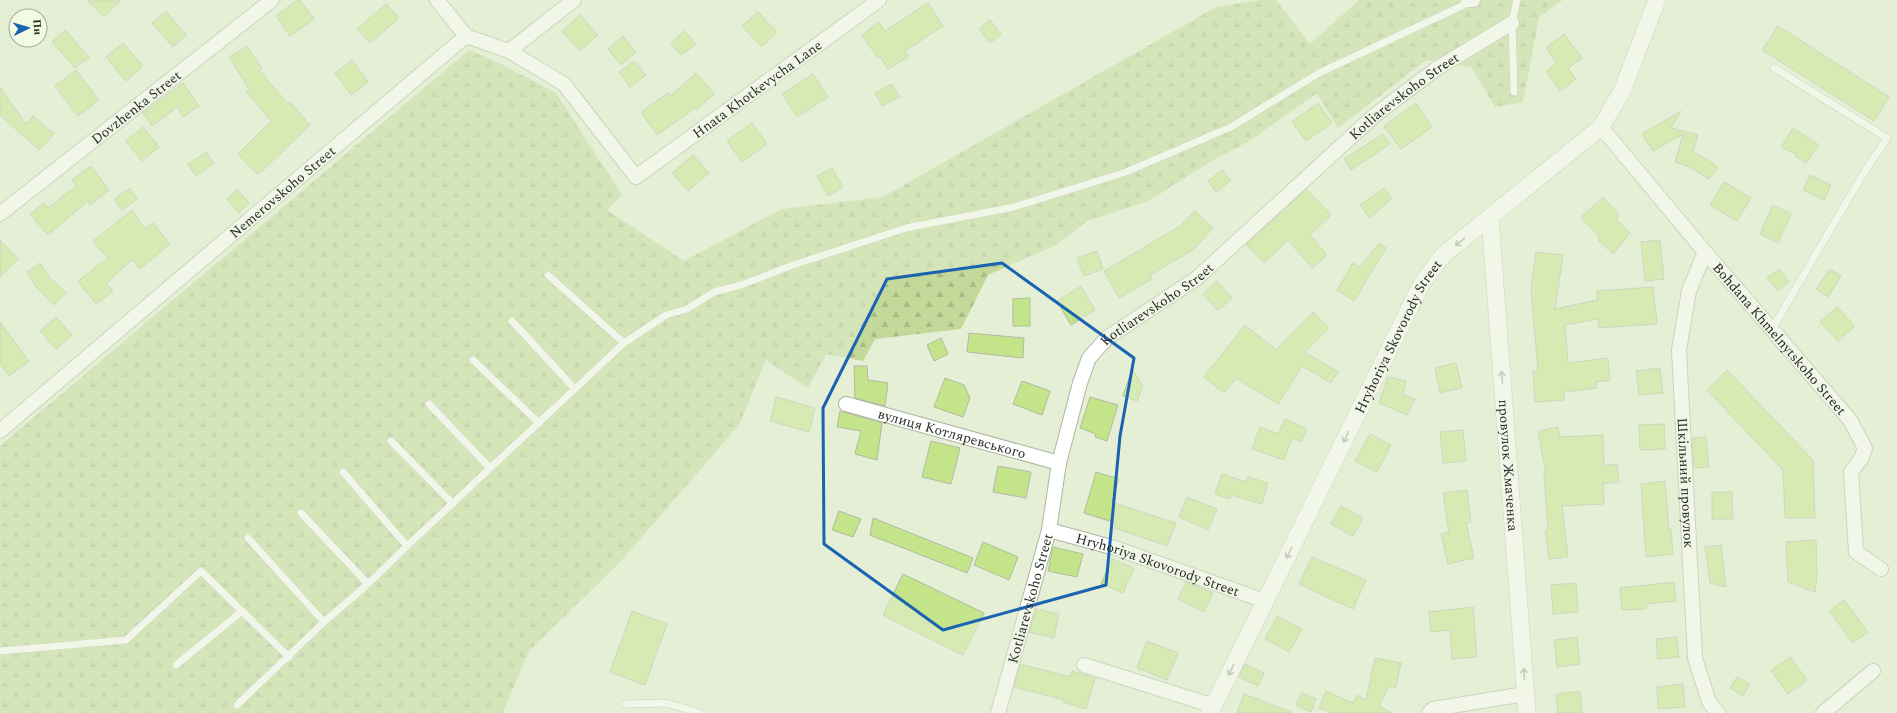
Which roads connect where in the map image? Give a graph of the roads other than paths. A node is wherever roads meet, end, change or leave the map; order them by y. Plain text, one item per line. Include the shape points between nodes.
1 (272, 0) edge
2 (437, 0) edge
3 (574, 0) edge
4 (879, 0) edge
5 (1468, 0) edge
6 (1473, 0) edge
7 (1517, 0) edge
8 (1657, 0) edge
9 (1512, 23) junction
10 (466, 36) junction
11 (508, 51) junction
12 (1774, 68) dead end
13 (1514, 92) dead end
14 (1601, 127) junction
15 (0, 214) edge
16 (1490, 217) junction
17 (1705, 252) junction
18 (548, 275) dead end
19 (512, 321) dead end
20 (1772, 329) junction
21 (624, 343) junction
22 (472, 360) dead end
23 (575, 389) junction
24 (429, 404) dead end
25 (846, 404) dead end
26 (539, 423) junction
27 (0, 431) edge
28 (392, 441) dead end
29 (1059, 463) junction
30 (490, 468) junction
31 (343, 472) dead end
32 (453, 504) junction
33 (301, 513) dead end
34 (1049, 530) junction
35 (248, 538) dead end
36 (406, 546) junction
37 (1880, 569) dead end
38 (368, 584) junction
39 (1265, 601) junction
40 (241, 612) junction
41 (324, 622) junction
42 (0, 651) edge
43 (289, 657) junction
44 (176, 665) dead end
45 (1084, 666) dead end
46 (1873, 671) dead end
47 (1525, 694) junction
48 (625, 704) dead end
49 (237, 705) dead end
50 (1212, 710) edge
51 (700, 713) edge
52 (998, 713) edge
53 (1429, 713) edge
54 (1527, 713) edge
55 (1718, 713) edge
56 (1823, 713) edge

1 - 15 street, Dovzhenka Street
2 - 10 street
3 - 11 street
4 - 11 street, Hnata Khotkevycha Lane via 636,177 564,84
5 - 6 street
6 - 21 lane via 1319,73 1231,127 1126,172 1014,207 906,228 793,265 741,285 714,292 687,309 666,315
7 - 9 lane
8 - 14 street via 1622,91
9 - 13 lane
9 - 29 street, Kotliarevskoho Street via 1436,69 1375,115 1197,278 1107,338 1089,358
10 - 11 street
10 - 27 street, Nemerovskoho Street
12 - 20 lane via 1887,138
14 - 16 street, Hryhoriya Skovorody Street
14 - 17 street, Bohdana Khmelnytskoho Street
16 -> 39 street, Hryhoriya Skovorody Street via 1443,255 1422,283
47 -> 16 street, провулок Жмаченка
17 - 20 street, Bohdana Khmelnytskoho Street
17 - 55 street, Шкільний провулок via 1689,291 1679,350 1695,658 1709,702
18 - 21 lane
19 - 23 lane
20 - 37 street, Bohdana Khmelnytskoho Street via 1850,420 1865,448 1861,459 1851,472 1856,552
21 - 23 lane
22 - 26 lane
23 - 26 lane
24 - 30 lane
25 - 29 street, вулиця Котляревського
26 - 30 lane
28 - 32 lane
29 - 34 street, Kotliarevskoho Street
30 - 32 lane
31 - 36 lane
32 - 36 lane
33 - 38 lane
34 - 39 street, Hryhoriya Skovorody Street via 1115,548
34 - 52 street, Kotliarevskoho Street
35 - 41 lane
36 - 38 lane
38 - 41 lane
39 -> 50 street, Hryhoriya Skovorody Street
40 - 42 lane via 201,571 126,640
40 - 43 lane
40 - 44 lane
41 - 43 lane
43 - 49 lane
45 - 50 street, Hryhoriya Skovorody Street
46 - 56 street
47 - 53 street via 1433,709
47 - 54 street, провулок Жмаченка
48 - 51 lane via 666,703

